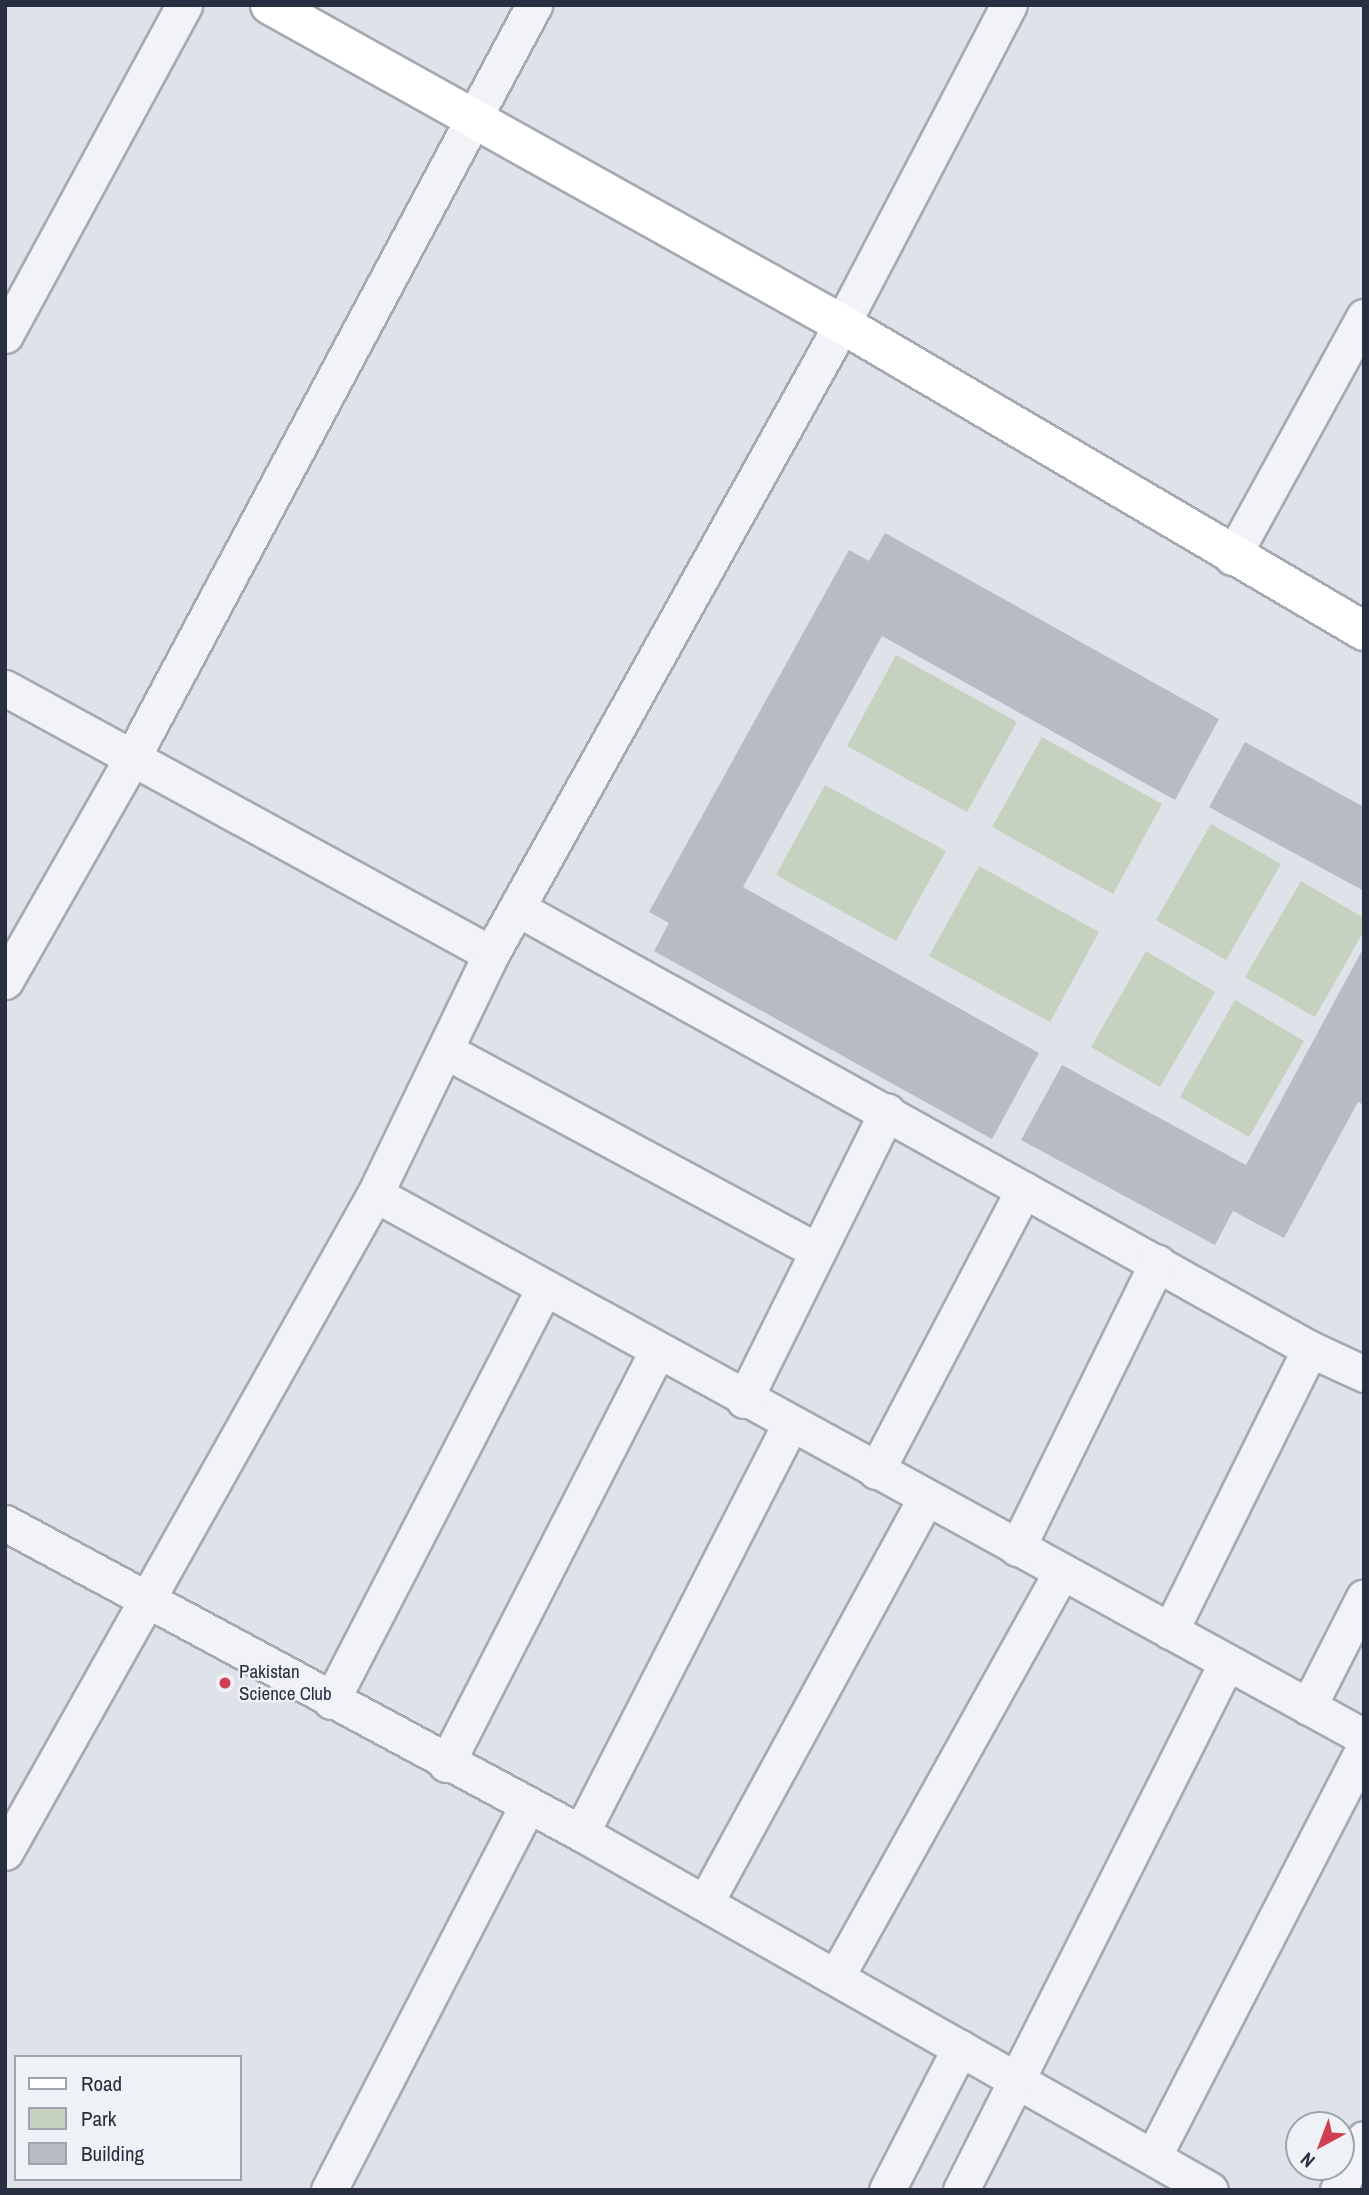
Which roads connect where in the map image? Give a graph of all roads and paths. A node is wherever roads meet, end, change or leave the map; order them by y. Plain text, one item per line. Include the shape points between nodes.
1 (184, 5) edge
2 (270, 5) edge
3 (534, 5) edge
4 (1009, 5) edge
5 (475, 119) junction
6 (1364, 317) edge
7 (842, 324) junction
8 (5, 335) edge
9 (1232, 557) junction
10 (1364, 631) edge
11 (5, 688) edge
12 (132, 758) junction
13 (517, 908) junction
14 (491, 954) junction
15 (5, 981) edge
16 (446, 1051) junction
17 (887, 1112) junction
18 (1024, 1189) junction
19 (375, 1194) junction
20 (818, 1251) junction
21 (1157, 1264) junction
22 (543, 1291) junction
23 (1310, 1349) junction
24 (657, 1352) junction
25 (1364, 1374) edge
26 (744, 1400) junction
27 (790, 1425) junction
28 (876, 1471) junction
29 (925, 1499) junction
30 (5, 1523) edge
31 (1017, 1548) junction
32 (1061, 1572) junction
33 (1364, 1597) edge
34 (148, 1602) junction
35 (1170, 1631) junction
36 (1227, 1662) junction
37 (331, 1700) junction
38 (1308, 1707) junction
39 (1364, 1737) edge
40 (1364, 1749) edge
41 (446, 1764) junction
42 (527, 1806) junction
43 (581, 1833) junction
44 (5, 1852) edge
45 (705, 1903) junction
46 (836, 1977) junction
47 (960, 2048) junction
48 (1020, 2080) junction
49 (1364, 2139) edge
50 (1153, 2157) junction
51 (329, 2190) edge
52 (887, 2190) edge
53 (961, 2190) edge
54 (1210, 2190) edge
55 (1338, 2190) edge

1 - 8 street
2 - 5 street
3 - 5 street
4 - 7 street
5 - 7 street
5 - 12 street
6 - 9 street
7 - 9 street
7 - 13 street
9 - 10 street
11 - 12 street
12 - 14 street
12 - 15 street
13 - 14 street
13 - 17 street
14 - 16 street
16 - 19 street
16 - 20 street
17 - 18 street
17 - 20 street
18 - 21 street
18 - 28 street
19 - 22 street
19 - 34 street
20 - 26 street
21 - 23 street
21 - 31 street
22 - 24 street
22 - 37 street
23 - 25 street
23 - 35 street
24 - 26 street
24 - 41 street
26 - 27 street
27 - 28 street
27 - 43 street
28 - 29 street
29 - 31 street
29 - 45 street
30 - 34 street
31 - 32 street
32 - 35 street
32 - 46 street
33 - 38 street
34 - 37 street
34 - 44 street
35 - 36 street
36 - 38 street
36 - 48 street
37 - 41 street
38 - 39 street
40 - 50 street
41 - 42 street
42 - 43 street
42 - 51 street
43 - 45 street
45 - 46 street
46 - 47 street
47 - 48 street
47 - 52 street
48 - 50 street
48 - 53 street
49 - 55 street
50 - 54 street

